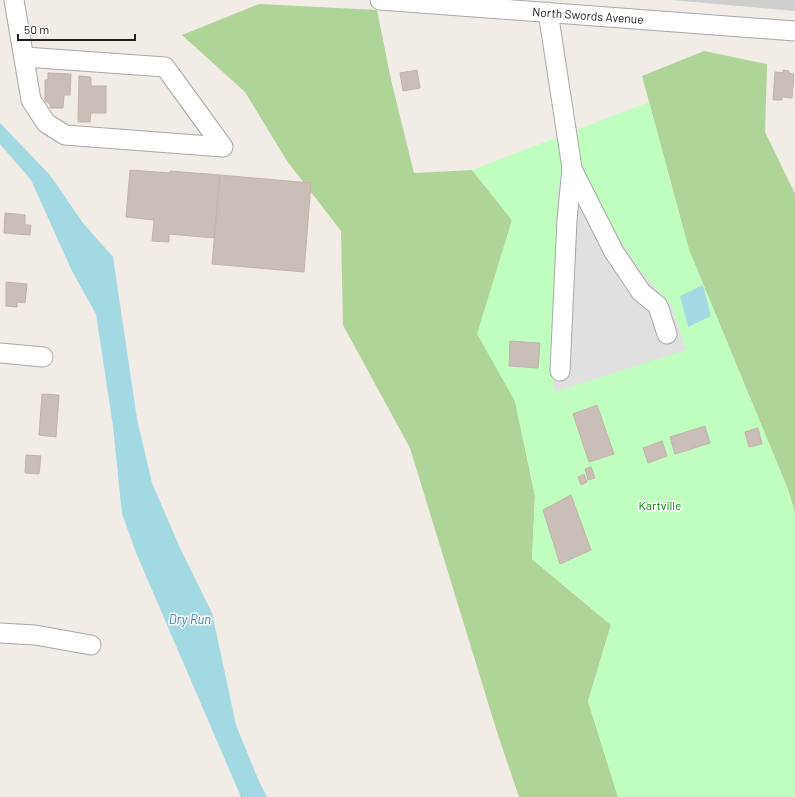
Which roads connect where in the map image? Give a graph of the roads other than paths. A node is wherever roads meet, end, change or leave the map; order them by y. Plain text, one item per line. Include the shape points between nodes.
1 (14, 0) edge
2 (380, 0) edge
3 (548, 12) junction
4 (795, 31) edge
5 (25, 57) junction
6 (572, 168) junction
7 (667, 334) dead end
8 (0, 353) edge
9 (42, 357) dead end
10 (560, 371) dead end
11 (0, 633) edge
12 (91, 645) dead end

1 - 5 street
2 - 3 street, North Swords Avenue
3 - 4 street, North Swords Avenue
3 - 6 street
5 - 5 street via 165,67 223,147 65,135 46,123 31,100
6 - 7 street via 614,252 641,292 658,306
6 - 10 street
8 - 9 street
11 - 12 street via 35,635

